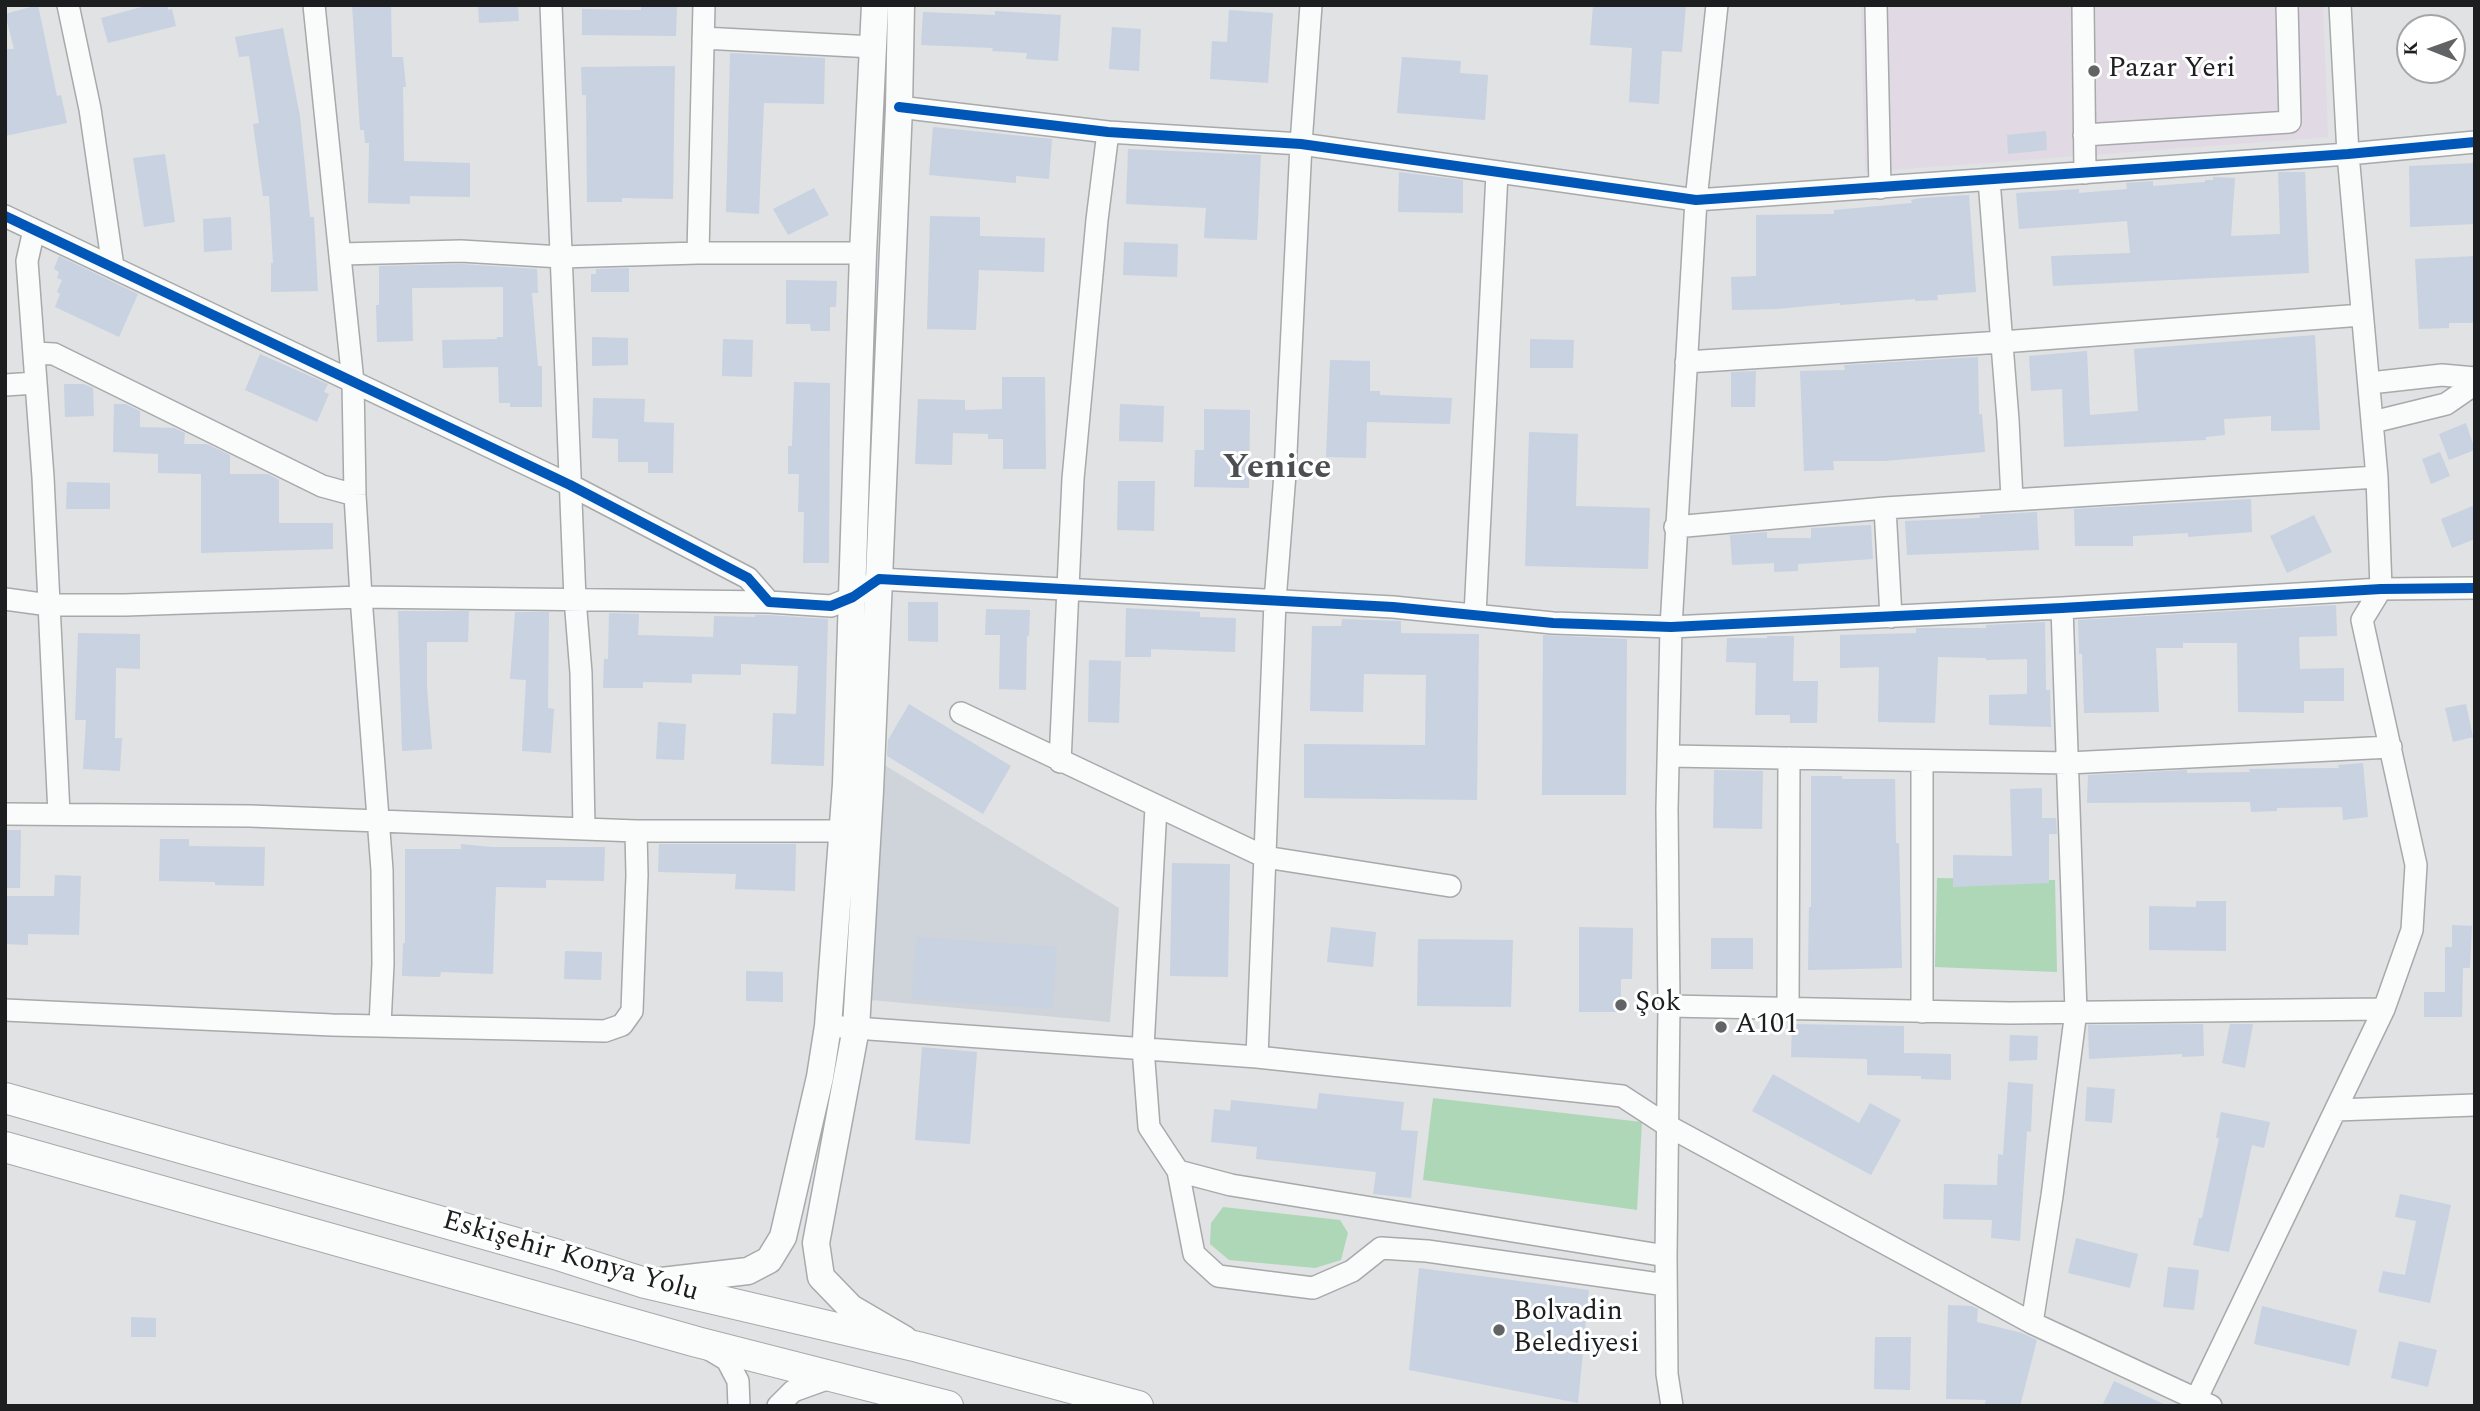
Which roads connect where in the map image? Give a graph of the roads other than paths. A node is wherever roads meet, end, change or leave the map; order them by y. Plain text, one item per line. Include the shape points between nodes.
1 (68, 5) edge
2 (314, 5) edge
3 (551, 5) edge
4 (704, 5) edge
5 (875, 5) edge
6 (901, 5) edge
7 (1311, 5) edge
8 (1717, 5) edge
9 (1876, 5) edge
10 (2083, 5) edge
11 (2287, 5) edge
12 (2340, 5) edge
13 (703, 38) junction
14 (873, 47) junction
15 (899, 107) junction
16 (1108, 132) junction
17 (2084, 135) junction
18 (2475, 142) edge
19 (1301, 144) junction
20 (2348, 154) junction
21 (1497, 173) junction
22 (2085, 173) junction
23 (1989, 180) junction
24 (1880, 188) junction
25 (1696, 200) junction
26 (5, 216) edge
27 (34, 230) junction
28 (698, 253) junction
29 (863, 253) junction
30 (341, 254) junction
31 (561, 257) junction
32 (113, 267) junction
33 (2362, 315) junction
34 (2002, 342) junction
35 (35, 353) junction
36 (1686, 362) junction
37 (2475, 378) edge
38 (353, 382) junction
39 (36, 383) junction
40 (2370, 383) junction
41 (2475, 384) edge
42 (5, 385) edge
43 (2373, 422) junction
44 (2378, 477) junction
45 (570, 485) junction
46 (355, 495) junction
47 (2012, 499) junction
48 (1885, 508) junction
49 (1675, 527) junction
50 (879, 579) junction
51 (1069, 589) junction
52 (2381, 589) junction
53 (2474, 590) edge
54 (361, 597) junction
55 (853, 597) junction
56 (5, 599) edge
57 (575, 600) junction
58 (1275, 601) junction
59 (769, 602) junction
60 (49, 605) junction
61 (2062, 608) junction
62 (1475, 615) junction
63 (1891, 617) junction
64 (1671, 627) junction
65 (961, 713) dead end
66 (2391, 747) junction
67 (1669, 756) junction
68 (1788, 758) junction
69 (1922, 761) junction
70 (1060, 762) junction
71 (2068, 762) junction
72 (1156, 807) junction
73 (5, 814) edge
74 (59, 814) junction
75 (378, 819) junction
76 (584, 828) junction
77 (636, 831) junction
78 (855, 831) junction
79 (1265, 857) junction
80 (1450, 886) dead end
81 (1669, 1006) junction
82 (1788, 1009) junction
83 (2384, 1009) junction
84 (5, 1010) edge
85 (2076, 1011) junction
86 (1922, 1012) junction
87 (380, 1025) junction
88 (828, 1026) junction
89 (856, 1028) junction
90 (1143, 1048) junction
91 (1257, 1057) junction
92 (5, 1098) edge
93 (2475, 1105) edge
94 (2336, 1110) junction
95 (1668, 1126) junction
96 (5, 1147) edge
97 (1178, 1171) junction
98 (1666, 1256) junction
99 (645, 1283) junction
100 (1666, 1285) junction
101 (2032, 1323) junction
102 (697, 1342) junction
103 (918, 1348) junction
104 (1667, 1374) junction
105 (832, 1377) junction
106 (2200, 1404) edge
107 (739, 1406) edge
108 (778, 1406) edge
109 (948, 1406) edge
110 (1138, 1406) edge
111 (1658, 1406) edge
112 (1672, 1406) edge

1 - 32 street via 90,109
2 - 30 street
3 - 31 street
4 - 13 street
5 - 14 main road
6 - 15 main road
7 - 19 street
8 - 25 street
9 - 24 street
10 - 17 street
11 - 17 street via 2290,122
12 - 20 street
13 - 14 street
13 - 28 street
14 - 29 main road
15 - 16 street
15 - 50 main road
16 - 19 street
16 - 51 street via 1073,480
17 - 22 street
18 - 20 street
19 - 21 street
19 - 58 street
20 - 22 street
20 - 33 street
21 - 25 street
21 - 62 street
22 - 23 street
23 - 24 street
23 - 34 street
24 - 25 street
25 - 36 street
26 - 27 street
27 - 32 street
27 - 35 street via 27,261
28 - 29 street
28 - 31 street
29 - 55 main road
30 - 31 street via 461,251
30 - 38 street
31 - 45 street
32 - 38 street
33 - 34 street
33 - 40 street
34 - 36 street
34 - 47 street
35 - 39 street
35 - 46 street via 54,354 322,486
36 - 49 street
37 - 40 street via 2442,375
38 - 45 street
38 - 46 street
39 - 42 street
39 - 60 street
40 - 43 street
41 - 43 street via 2446,404
43 - 44 street
44 - 47 street
44 - 52 street
45 - 57 street
45 - 59 street via 748,578
46 - 54 street
47 - 48 street
48 - 49 street
48 - 63 street
49 - 64 street
50 - 51 street
50 - 55 street
50 - 78 main road
51 - 58 street
51 - 70 street
52 - 53 street
52 - 61 street
52 - 66 street via 2362,620
54 - 57 street
54 - 60 street
54 - 75 street
55 - 59 street via 831,606
55 - 78 main road
56 - 60 street
57 - 59 street
57 - 76 street via 582,685
58 - 62 street
58 - 79 street
60 - 74 street
61 - 63 street
61 - 71 street
62 - 64 street via 1553,624
63 - 64 street
64 - 67 street
65 - 70 street
66 - 71 street
66 - 83 street via 2416,865 2412,930
67 - 68 street
67 - 81 street
68 - 69 street
68 - 82 street
69 - 71 street
69 - 86 street
70 - 72 street
71 - 85 street
72 - 79 street
72 - 90 street
73 - 74 street
74 - 75 street
75 - 76 street
75 - 87 street via 383,964
76 - 77 street
77 - 78 street
77 - 87 street via 632,1011 622,1025 605,1031
78 - 88 main road
78 - 89 main road
79 - 80 street
79 - 91 street
81 - 82 street
81 - 95 street
82 - 86 street
83 - 85 street
83 - 94 street
84 - 87 street
85 - 86 street
85 - 101 street
88 - 89 street
88 - 99 main road via 783,1237 769,1260 748,1271
89 - 90 street
89 - 103 main road via 816,1243 821,1277 851,1308
90 - 91 street
90 - 97 street via 1149,1127
91 - 95 street via 1622,1096
92 - 99 highway, Eskişehir Konya Yolu
93 - 94 street
94 - 106 street
95 - 98 street
95 - 101 street
96 - 102 highway, Eskişehir Konya Yolu
97 - 98 street via 1231,1185
97 - 100 street via 1194,1254 1218,1276 1313,1288 1352,1271 1381,1248
98 - 100 street
99 - 103 highway, Eskişehir Konya Yolu
100 - 104 street
101 - 106 street
102 - 105 highway, Eskişehir Konya Yolu
102 - 107 street via 727,1360 738,1381
103 - 110 highway, Eskişehir Konya Yolu
104 - 111 street
104 - 112 street
105 - 108 street via 793,1391
105 - 109 highway, Eskişehir Konya Yolu

